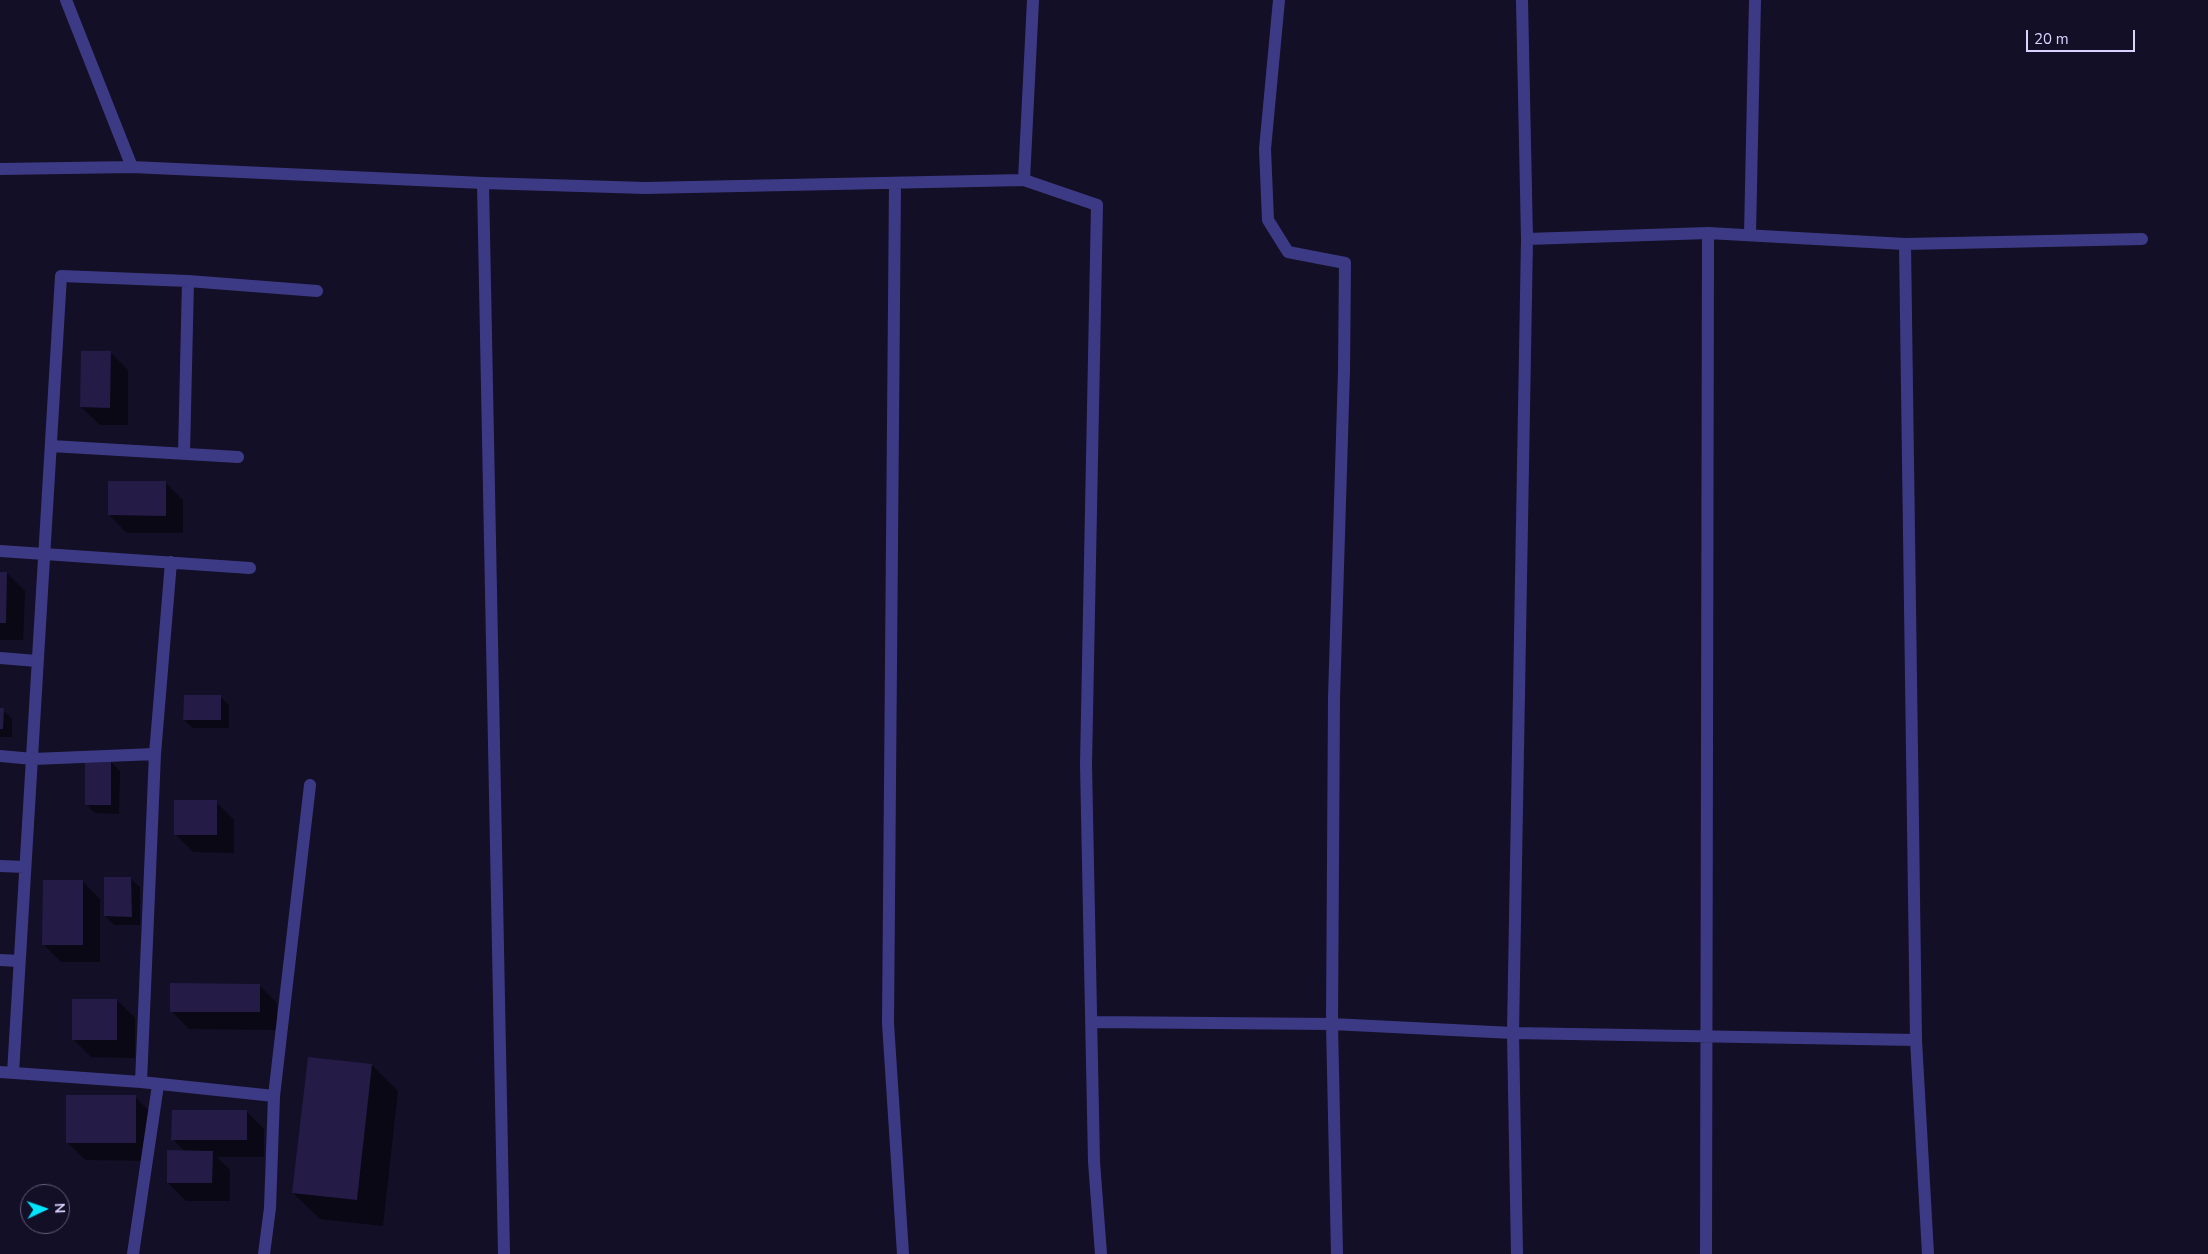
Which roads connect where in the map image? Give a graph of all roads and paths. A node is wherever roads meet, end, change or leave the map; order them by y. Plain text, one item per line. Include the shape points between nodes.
1 (66, 0) edge
2 (1033, 0) edge
3 (1279, 0) edge
4 (1522, 0) edge
5 (1755, 0) edge
6 (132, 167) junction
7 (0, 169) edge
8 (1024, 180) junction
9 (484, 183) junction
10 (895, 183) junction
11 (1708, 233) junction
12 (1750, 234) junction
13 (1526, 239) junction
14 (2142, 239) dead end
15 (1905, 244) junction
16 (188, 281) junction
17 (317, 291) dead end
18 (51, 446) junction
19 (184, 454) junction
20 (238, 457) dead end
21 (0, 551) edge
22 (45, 554) junction
23 (171, 562) junction
24 (250, 568) dead end
25 (0, 658) edge
26 (37, 661) junction
27 (155, 754) junction
28 (0, 756) edge
29 (33, 759) junction
30 (310, 785) dead end
31 (0, 866) edge
32 (25, 866) junction
33 (0, 960) edge
34 (19, 961) junction
35 (1091, 1022) junction
36 (1332, 1024) junction
37 (1514, 1032) junction
38 (1706, 1035) junction
39 (1916, 1040) junction
40 (6, 1072) edge
41 (141, 1082) junction
42 (158, 1086) junction
43 (274, 1096) junction
44 (133, 1254) edge
45 (264, 1254) edge
46 (504, 1254) edge
47 (903, 1254) edge
48 (1101, 1254) edge
49 (1337, 1254) edge
50 (1517, 1254) edge
51 (1706, 1254) edge
52 (1928, 1254) edge

1 - 6 street
2 - 8 street
3 - 36 street via 1265,149 1268,220 1288,252 1345,263 1334,698
4 - 13 street
5 - 12 street
6 - 7 street
6 - 9 street
8 - 10 street
8 - 35 street via 1097,205 1086,764
9 - 10 street via 645,188
9 - 46 street
10 - 47 street via 888,1023
11 - 12 street
11 - 13 street
11 - 38 street
12 - 15 street
13 - 37 street
14 - 15 street
15 - 39 street
16 - 17 street
16 - 18 street via 61,276
16 - 19 street
18 - 19 street
18 - 22 street
19 - 20 street
21 - 22 street
22 - 23 street
22 - 26 street
23 - 24 street
23 - 27 street
25 - 26 street
26 - 29 street
27 - 29 street
27 - 41 street
28 - 29 street
29 - 32 street
30 - 43 street
31 - 32 street
32 - 34 street
33 - 34 street
34 - 40 street
35 - 36 street
35 - 48 street via 1094,1162
36 - 37 street
36 - 49 street
37 - 38 street
37 - 50 street
38 - 39 street
38 - 51 street
39 - 52 street
40 - 41 street
41 - 42 street
42 - 43 street
42 - 44 street
43 - 45 street via 270,1208

